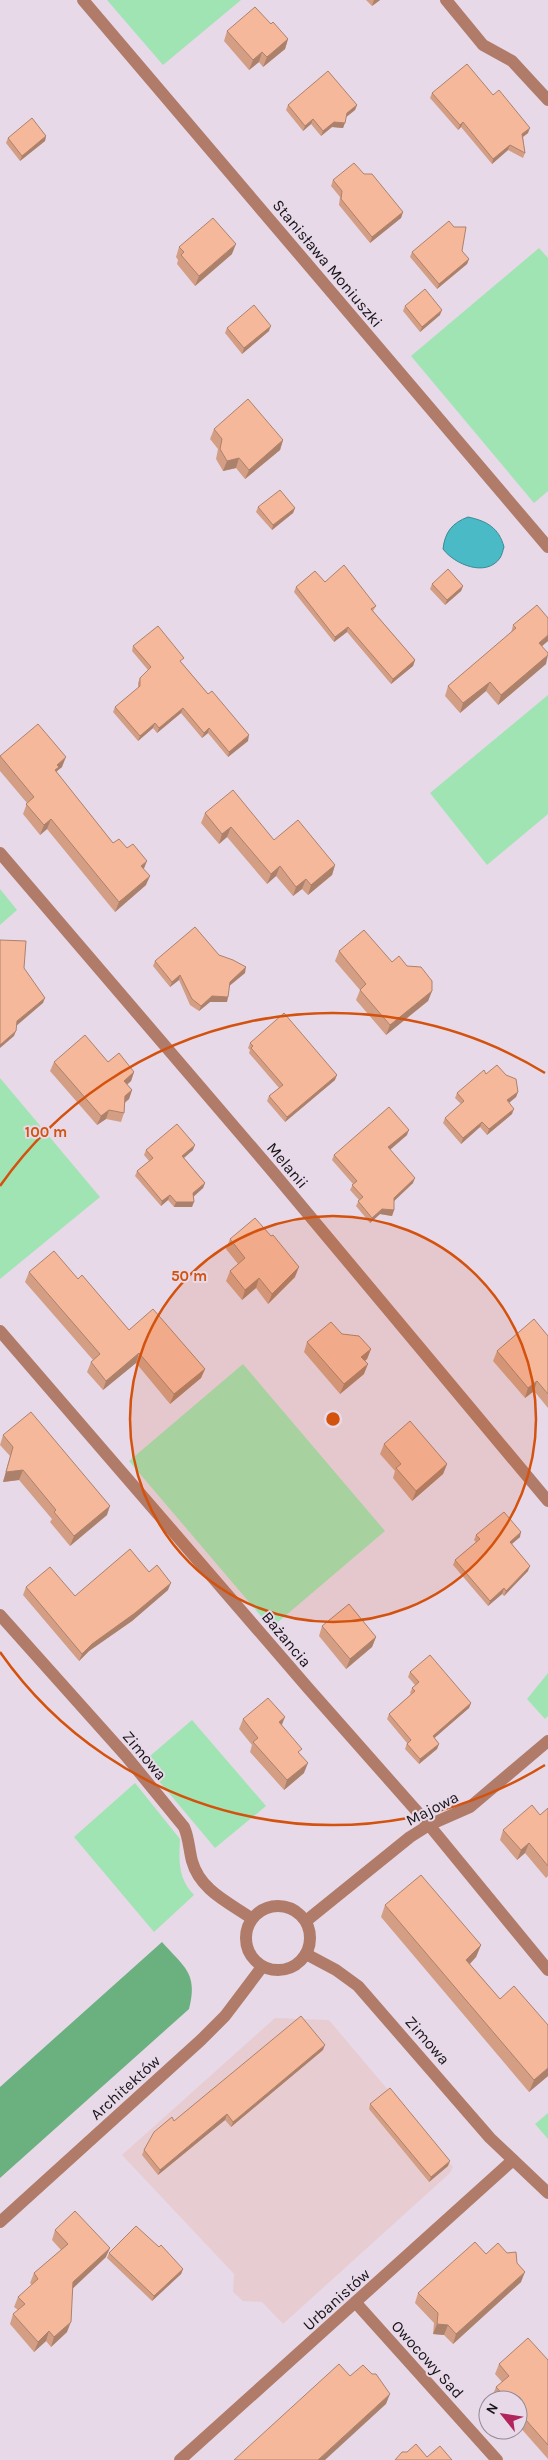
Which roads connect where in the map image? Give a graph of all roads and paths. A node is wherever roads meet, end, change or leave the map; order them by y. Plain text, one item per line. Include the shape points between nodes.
1 (83, 0) edge
2 (446, 0) edge
3 (548, 100) edge
4 (548, 547) edge
5 (0, 853) edge
6 (0, 1331) edge
7 (548, 1501) edge
8 (0, 1615) edge
9 (548, 1741) edge
10 (430, 1825) junction
11 (252, 1918) junction
12 (306, 1921) junction
13 (306, 1954) junction
14 (262, 1967) junction
15 (548, 1970) edge
16 (513, 2160) junction
17 (548, 2193) edge
18 (0, 2222) edge
19 (356, 2303) junction
20 (180, 2460) edge
21 (496, 2460) edge

1 - 4 street, Stanisława Moniuszki
2 - 3 street via 483,45 512,61
5 - 7 street, Melanii
6 - 10 street, Bażancia
8 - 11 street, Zimowa via 126,1756 184,1827 191,1860 202,1884
9 - 10 street, Majowa via 470,1807
10 - 12 street, Majowa
10 - 15 street, Bażancia
11 - 12 street via 266,1908 283,1906 300,1914
11 - 14 street via 245,1940 251,1955
12 - 13 street via 310,1940
13 - 14 street via 294,1966 284,1970
13 - 16 street, Zimowa via 358,1986 490,2138
14 - 18 street, Architektów via 225,2016 201,2040
16 - 17 street, Zimowa
16 - 19 street, Urbanistów
19 - 20 street, Urbanistów
19 - 21 street, Owocowy Sad

